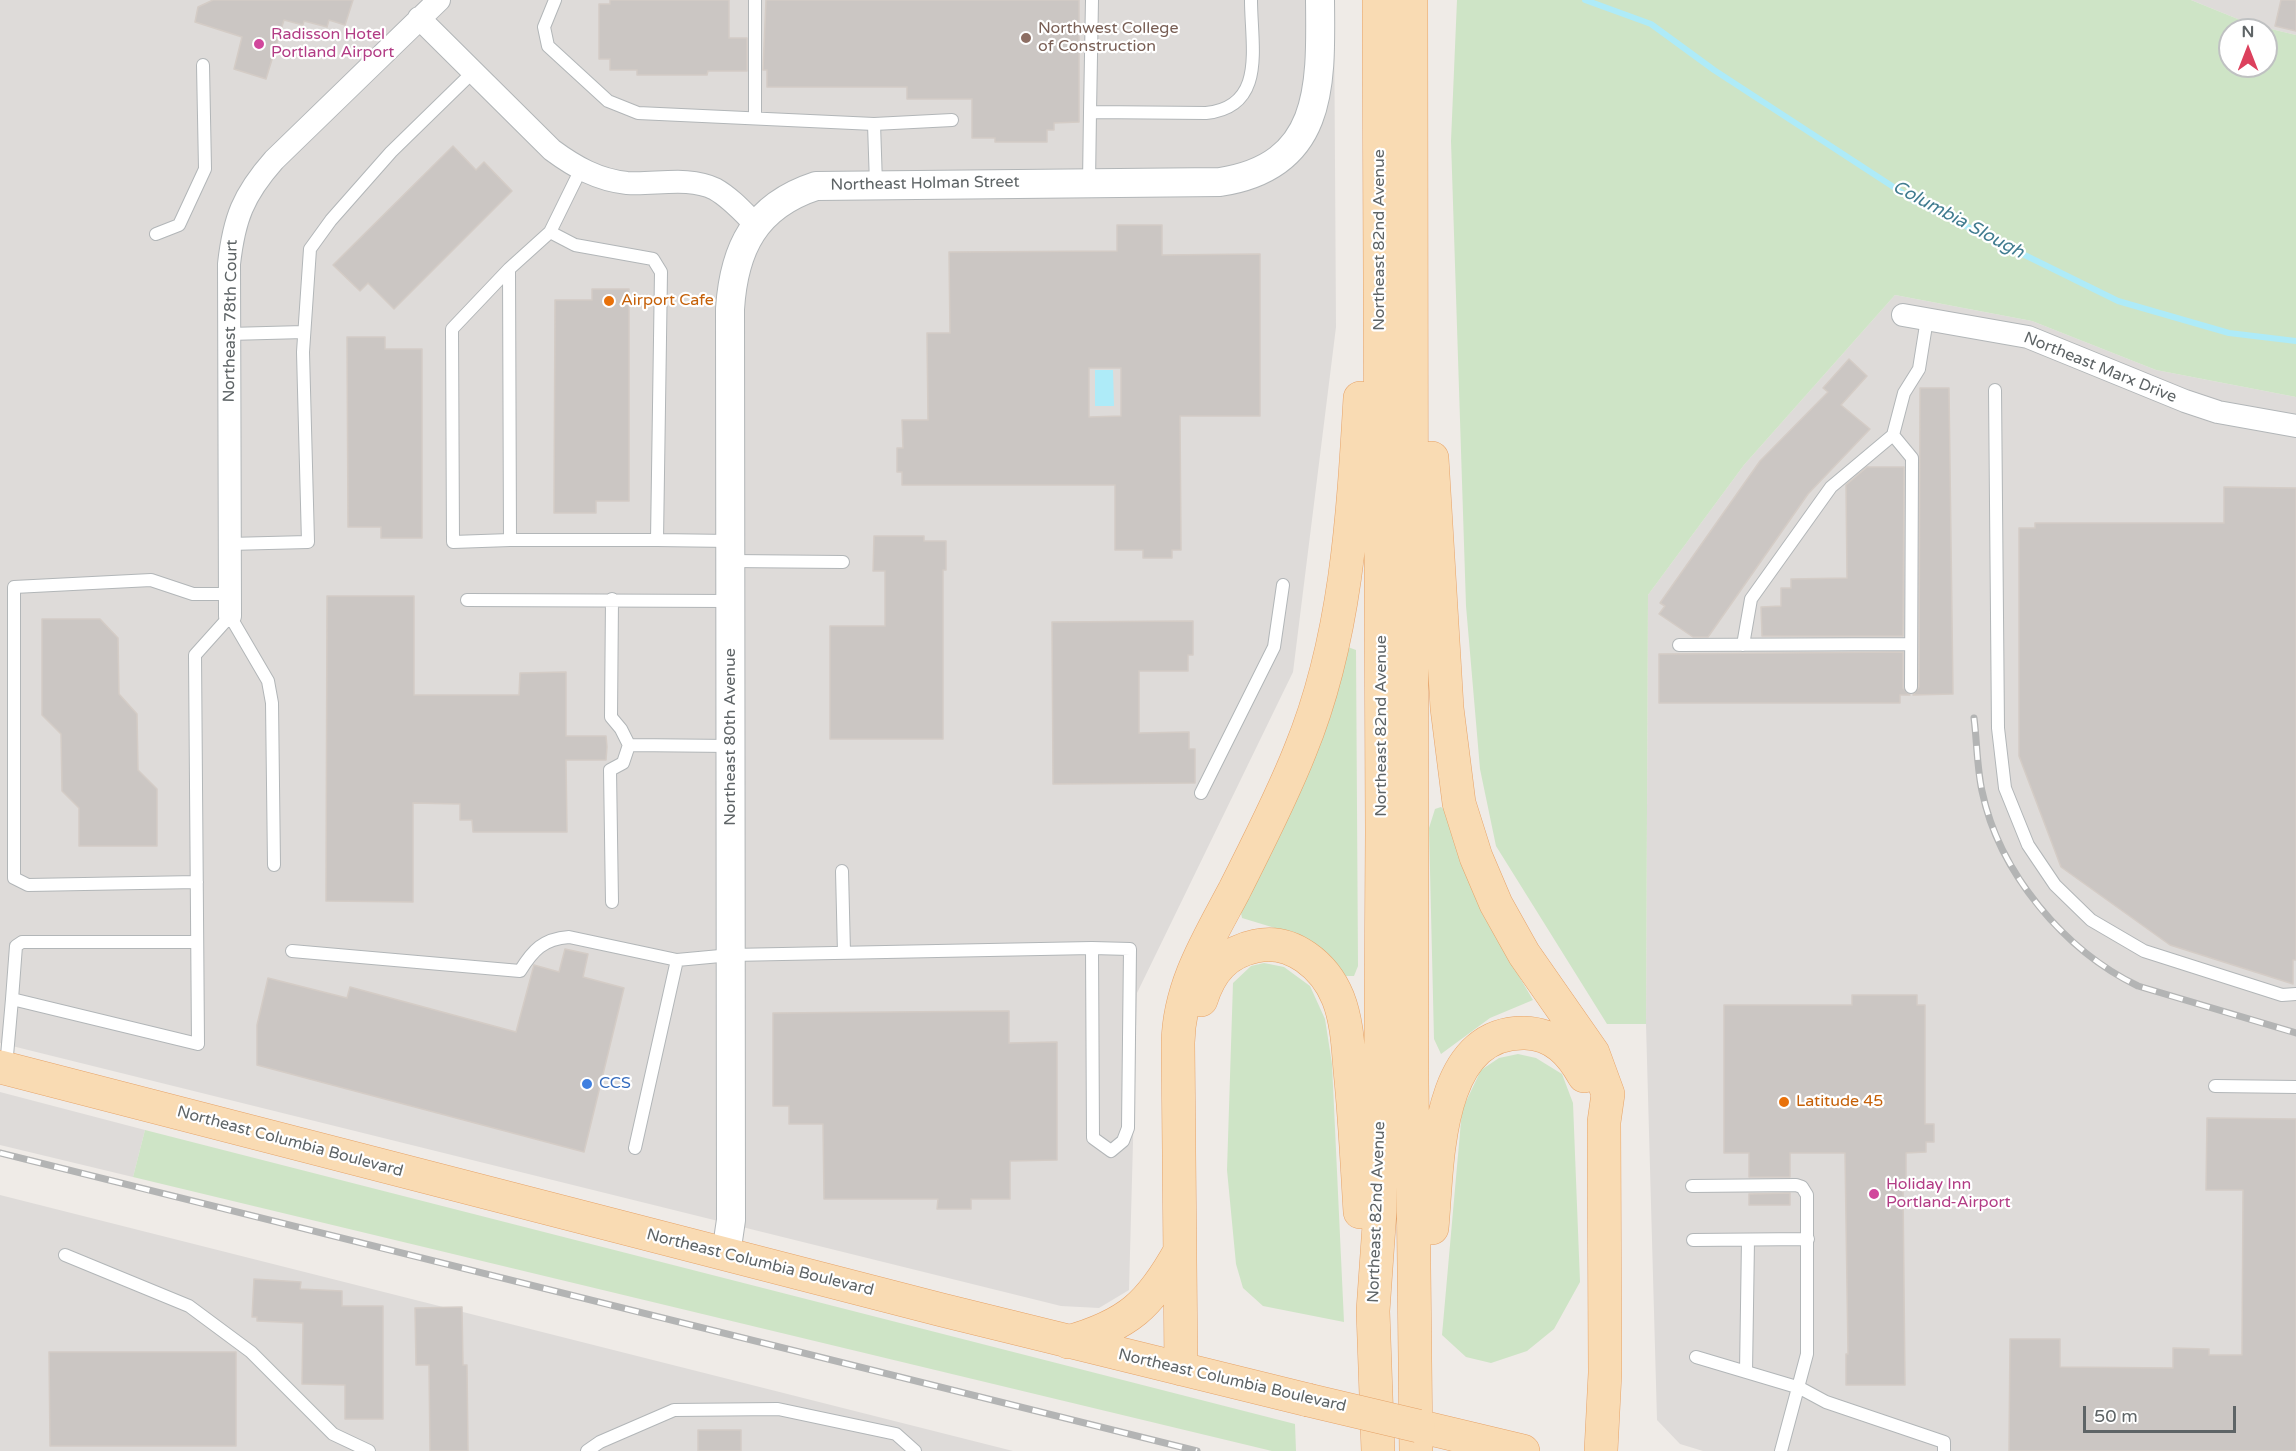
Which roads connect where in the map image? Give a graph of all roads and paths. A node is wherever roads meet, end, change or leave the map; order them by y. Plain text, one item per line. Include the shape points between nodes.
1 (439, 0) edge
2 (555, 0) edge
3 (755, 0) edge
4 (1092, 0) edge
5 (1251, 0) edge
6 (1320, 0) edge
7 (1379, 0) edge
8 (1411, 0) edge
9 (419, 18) junction
10 (203, 65) dead end
11 (473, 72) junction
12 (1090, 112) junction
13 (755, 117) junction
14 (952, 120) dead end
15 (874, 124) junction
16 (581, 169) junction
17 (1089, 183) junction
18 (876, 184) junction
19 (1395, 192) junction
20 (757, 226) junction
21 (550, 232) junction
22 (156, 234) dead end
23 (1411, 235) junction
24 (1380, 263) junction
25 (509, 269) junction
26 (1903, 315) dead end
27 (1927, 319) junction
28 (304, 332) junction
29 (229, 334) junction
30 (1995, 390) dead end
31 (2296, 426) edge
32 (1893, 435) junction
33 (510, 540) junction
34 (657, 540) junction
35 (230, 544) junction
36 (731, 551) junction
37 (843, 562) dead end
38 (1283, 585) dead end
39 (612, 599) junction
40 (466, 600) dead end
41 (731, 601) junction
42 (230, 605) junction
43 (1911, 644) junction
44 (1678, 645) dead end
45 (1743, 645) junction
46 (1911, 687) dead end
47 (629, 745) junction
48 (731, 746) junction
49 (1201, 793) dead end
50 (274, 865) dead end
51 (842, 871) dead end
52 (197, 882) junction
53 (612, 902) dead end
54 (197, 942) junction
55 (1092, 948) junction
56 (292, 951) dead end
57 (844, 953) junction
58 (731, 955) junction
59 (677, 960) junction
60 (2296, 994) edge
61 (12, 999) junction
62 (3, 1068) edge
63 (2215, 1086) dead end
64 (2296, 1087) edge
65 (1604, 1122) junction
66 (636, 1148) dead end
67 (1692, 1186) dead end
68 (1808, 1239) junction
69 (1693, 1240) dead end
70 (1748, 1240) junction
71 (1180, 1251) junction
72 (726, 1254) junction
73 (64, 1255) dead end
74 (1373, 1311) junction
75 (1068, 1342) junction
76 (1415, 1346) junction
77 (1696, 1357) dead end
78 (1190, 1371) junction
79 (1746, 1372) junction
80 (1800, 1388) junction
81 (369, 1451) edge
82 (587, 1451) edge
83 (915, 1451) edge
84 (1378, 1451) edge
85 (1416, 1451) edge
86 (1523, 1451) edge
87 (1601, 1451) edge
88 (1782, 1451) edge
89 (1944, 1451) edge

1 - 9 street, Northeast 78th Court
2 - 13 lane via 544,27 548,46 608,101 638,113
3 - 13 lane
4 - 12 lane
5 - 12 lane via 1250,85 1236,104 1222,112 1206,113
6 - 17 street, Northeast Holman Street via 1318,88 1313,112 1296,143 1281,158 1267,168 1233,180
7 - 19 main road, Northeast 82nd Avenue
8 - 19 main road, Northeast 82nd Avenue
9 - 11 street
9 - 29 street, Northeast 78th Court via 274,160 244,199 231,243
10 - 22 lane via 205,169 179,225
11 - 16 street via 552,150
11 - 28 lane via 391,152 309,249
12 - 17 lane
13 - 15 lane
14 - 15 lane
15 - 18 lane
16 - 20 street via 628,183 694,184 714,189
16 - 21 lane
17 - 18 street, Northeast Holman Street
18 - 20 street, Northeast Holman Street via 836,184 801,190 783,199
19 - 23 main road, Northeast 82nd Avenue
19 - 24 main road, Northeast 82nd Avenue
20 - 36 street, Northeast 80th Avenue via 742,248 732,281
21 - 25 lane
21 - 34 lane via 575,245 653,259 661,272
23 - 65 main road via 1429,392 1447,708 1459,803 1496,904 1524,954 1593,1053 1608,1094
23 - 76 main road, Northeast 82nd Avenue
24 - 71 main road via 1360,392 1347,564 1338,623 1320,692 1272,816 1197,961 1180,1012
24 - 74 main road, Northeast 82nd Avenue via 1380,1211
25 - 33 lane
25 - 33 lane via 452,329 453,542
26 - 27 street, Northeast Marx Drive
27 - 31 street, Northeast Marx Drive via 2028,337 2218,412
27 - 32 lane via 1919,369 1904,393
28 - 29 lane
28 - 35 lane via 308,542
29 - 35 street, Northeast 78th Court
30 - 60 lane via 1998,728 2004,788 2028,845 2055,885 2091,920 2144,951 2282,995
32 - 43 lane via 1912,458
32 - 45 lane via 1832,487 1751,599
33 - 34 lane
34 - 36 lane
35 - 42 street, Northeast 78th Court
36 - 37 lane
36 - 41 street, Northeast 80th Avenue
38 - 49 lane via 1274,647
39 - 40 lane
39 - 41 lane
39 - 47 lane via 611,717
41 - 48 street, Northeast 80th Avenue
42 - 50 lane via 268,681 272,703
42 - 52 lane via 195,655
42 - 52 lane via 151,580 14,587 14,878 28,885
43 - 45 lane
43 - 46 lane
44 - 45 lane
47 - 48 lane
47 - 53 lane via 623,763 610,770
48 - 58 street, Northeast 80th Avenue
51 - 57 lane
52 - 54 lane
54 - 61 lane via 22,942 16,946
54 - 61 lane via 198,1044
55 - 55 lane via 1093,1138 1110,1151 1123,1142 1128,1128 1130,949
55 - 57 lane
56 - 59 lane via 520,971 533,950 556,938 569,937
57 - 58 lane
58 - 59 lane
58 - 72 street, Northeast 80th Avenue via 731,1220
59 - 66 lane
61 - 62 lane
62 - 72 main road, Northeast Columbia Boulevard
63 - 64 lane
65 - 76 main road via 1575,1059 1563,1046 1537,1034 1508,1035 1485,1044 1472,1056 1450,1093 1442,1121 1430,1253
65 - 87 main road via 1605,1374
67 - 68 lane via 1802,1187 1808,1195
68 - 70 lane
68 - 80 lane via 1807,1354
69 - 70 lane
70 - 79 lane
71 - 75 main road via 1163,1282 1142,1307 1110,1327
71 - 78 main road
72 - 75 main road, Northeast Columbia Boulevard
73 - 81 lane via 189,1306 250,1352 333,1434
74 - 78 main road via 1360,1214 1346,1027 1338,1000 1318,968 1296,950 1280,944 1241,949 1215,970 1205,987 1198,1015
74 - 84 main road, Northeast 82nd Avenue
75 - 78 main road, Northeast Columbia Boulevard
76 - 85 main road, Northeast 82nd Avenue
77 - 79 lane
78 - 86 main road, Northeast Columbia Boulevard, bridge
79 - 80 lane
80 - 88 lane
80 - 89 lane via 1826,1402 1944,1442
82 - 83 lane via 674,1410 778,1409 896,1434

